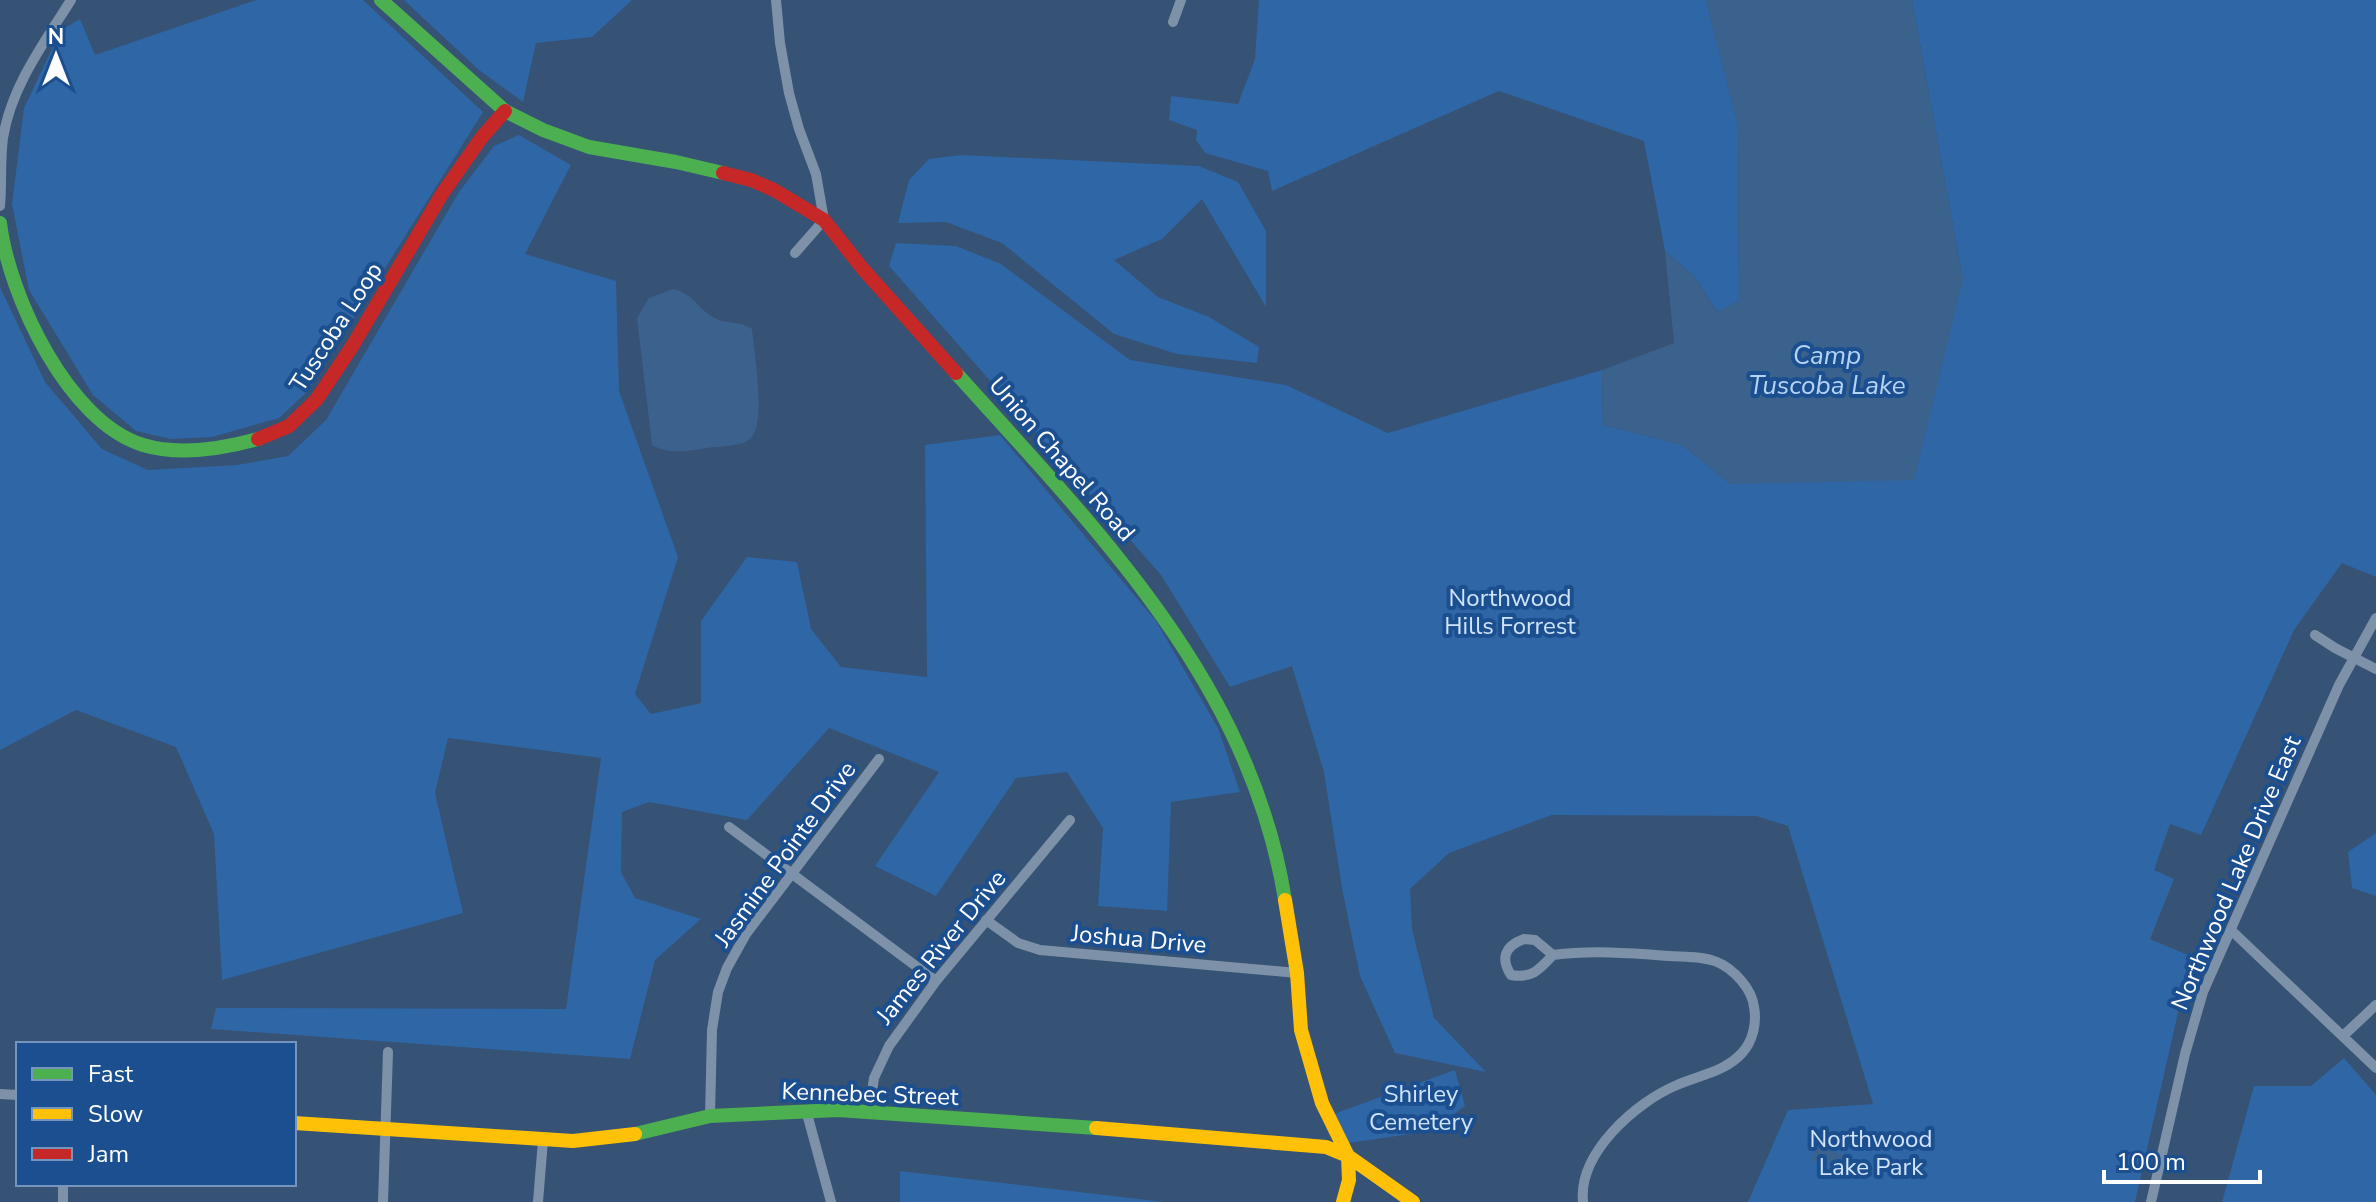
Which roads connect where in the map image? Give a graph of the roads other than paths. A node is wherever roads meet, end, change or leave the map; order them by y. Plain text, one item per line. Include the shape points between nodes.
1 (71, 0) edge
2 (381, 0) edge
3 (776, 0) edge
4 (1181, 0) edge
5 (1173, 22) dead end
6 (505, 111) junction
7 (0, 206) edge
8 (824, 220) junction
9 (0, 223) edge
10 (0, 246) edge
11 (795, 253) dead end
12 (2376, 618) edge
13 (2315, 635) dead end
14 (2354, 659) junction
15 (2376, 669) edge
16 (879, 759) dead end
17 (1070, 820) dead end
18 (729, 827) dead end
19 (793, 875) junction
20 (986, 920) junction
21 (2232, 931) junction
22 (1553, 955) junction
23 (1297, 973) junction
24 (936, 981) junction
25 (2376, 1005) edge
26 (2343, 1036) junction
27 (388, 1052) dead end
28 (2376, 1068) edge
29 (806, 1110) junction
30 (869, 1113) junction
31 (710, 1116) junction
32 (296, 1123) edge
33 (386, 1129) junction
34 (543, 1140) junction
35 (1348, 1156) junction
36 (1580, 1200) edge
37 (383, 1202) edge
38 (538, 1202) edge
39 (831, 1202) edge
40 (1343, 1202) edge
41 (1413, 1202) edge
42 (2151, 1202) edge

1 - 7 street via 9,110
2 - 6 street, Union Chapel Road
3 - 8 street via 789,93 816,174
4 - 5 street
6 - 8 street, Union Chapel Road via 589,147 751,180
6 - 10 street, Tuscoba Loop via 463,162 316,401 289,426 252,441 174,451 136,443 113,430 70,383 42,339
8 - 11 street
8 - 23 street, Union Chapel Road via 1109,544 1178,637 1229,724 1249,771 1282,880
9 - 10 street, Tuscoba Loop
12 - 14 street, Northwood Lake Drive East
13 - 14 street
14 - 15 street
14 - 21 street, Northwood Lake Drive East
16 - 19 street, Jasmine Pointe Drive
17 - 20 street, James River Drive
18 - 19 street
19 - 24 street
19 - 31 street, Jasmine Pointe Drive via 746,934 718,992
20 - 23 street, Joshua Drive via 1018,943 1040,950
20 - 24 street, James River Drive
21 - 26 street
21 - 42 street, Northwood Lake Drive East via 2195,1017
22 - 22 street via 1535,940 1524,939 1505,952 1504,965 1511,975 1524,978
22 - 36 street via 1621,953 1718,962 1749,990 1755,1015 1751,1039 1736,1059 1668,1089 1625,1118 1600,1148
23 - 35 street, Union Chapel Road via 1307,1055 1322,1103
24 - 30 street, James River Drive via 877,1067
25 - 26 street
26 - 28 street
27 - 33 street
29 - 30 street, Kennebec Street
29 - 31 street, Kennebec Street
29 - 39 street
30 - 35 street, Kennebec Street via 1270,1141 1326,1147
31 - 34 street, Kennebec Street via 625,1136
32 - 33 street, Kennebec Street
33 - 34 street, Kennebec Street
33 - 37 street
34 - 38 street
35 - 40 street
35 - 41 street, Union Chapel Road

